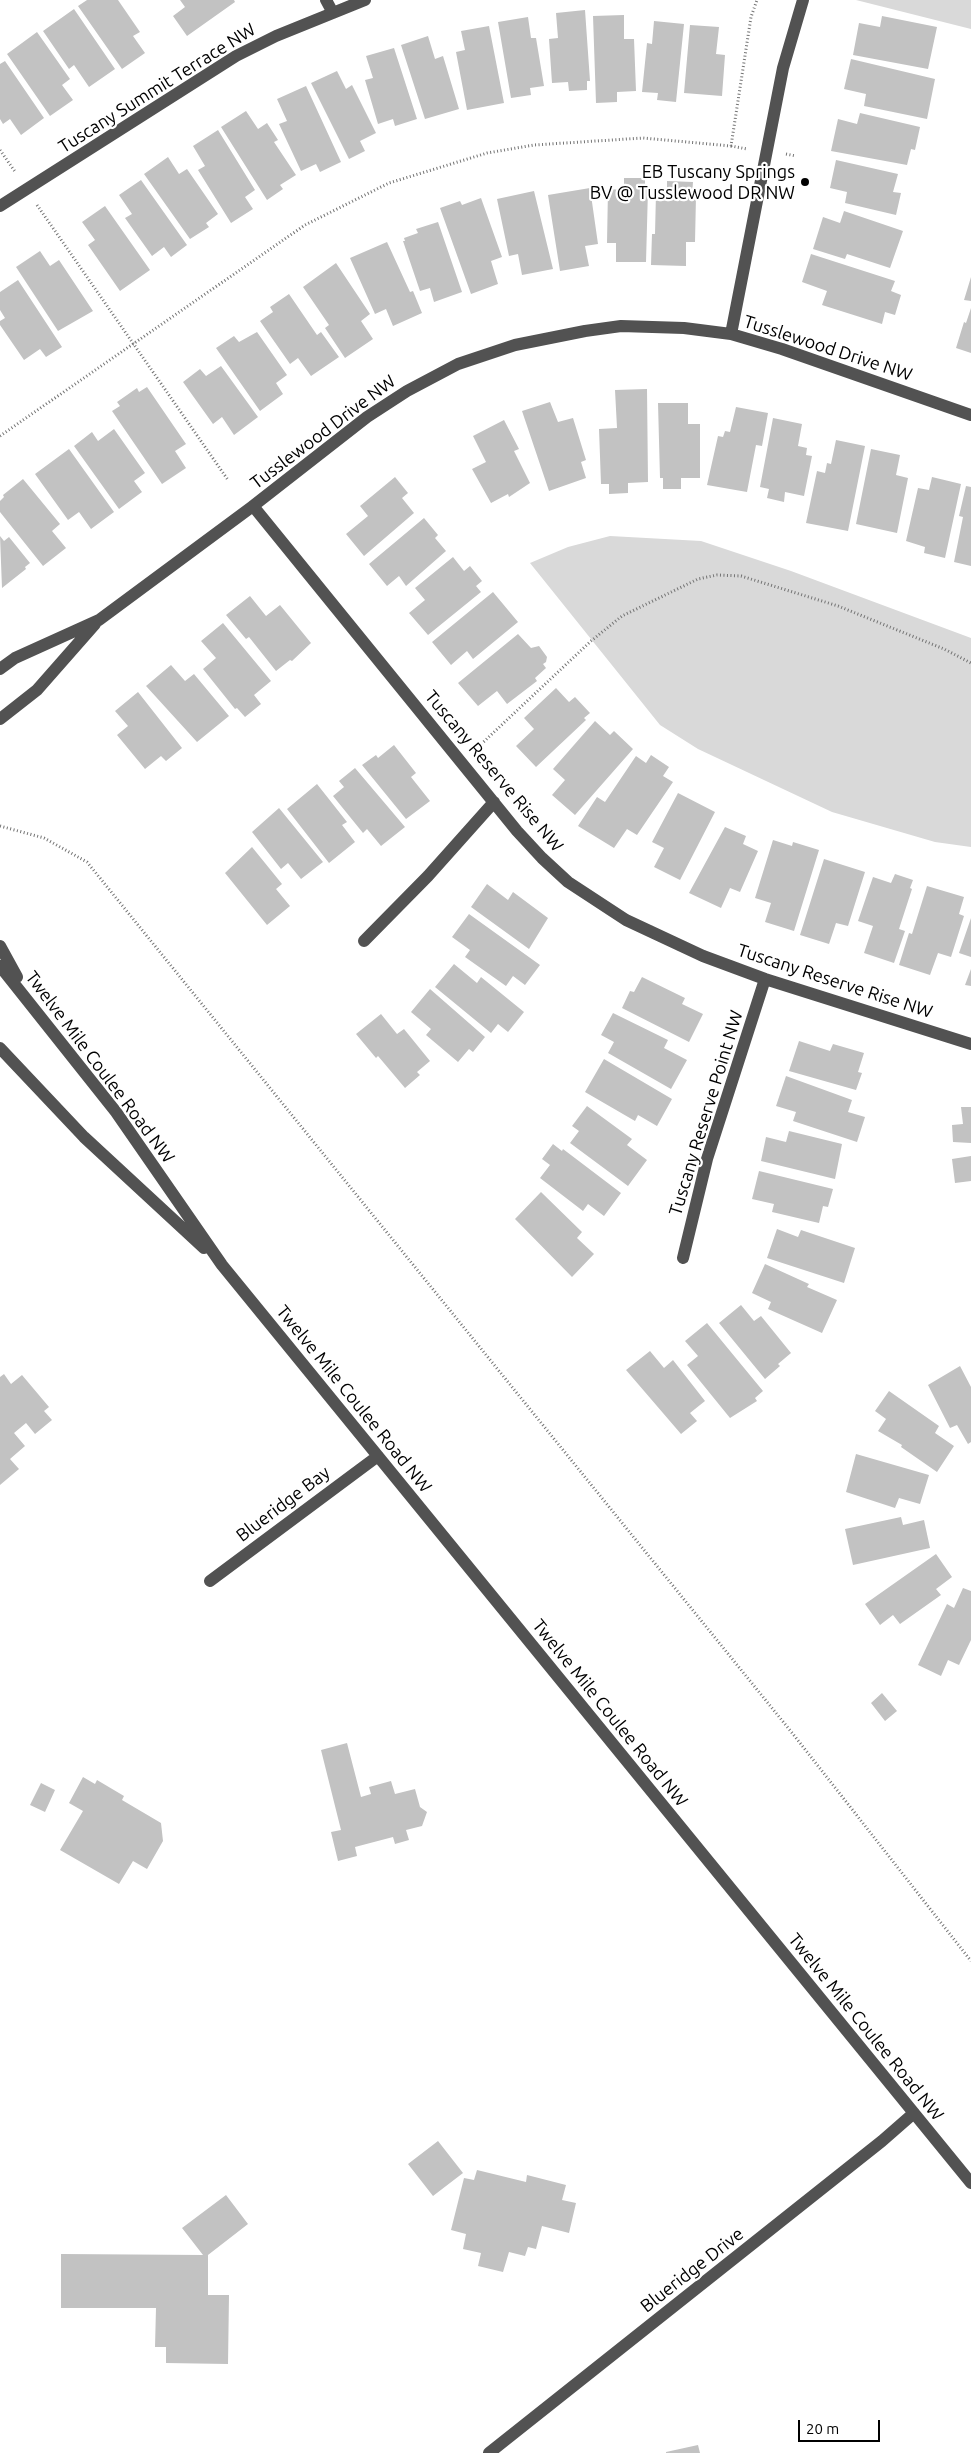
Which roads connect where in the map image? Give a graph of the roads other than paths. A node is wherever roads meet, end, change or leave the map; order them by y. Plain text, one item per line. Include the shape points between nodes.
1 (326, 0) edge
2 (365, 0) edge
3 (803, 0) edge
4 (333, 12) junction
5 (0, 206) edge
6 (731, 334) junction
7 (971, 416) edge
8 (252, 506) junction
9 (98, 620) junction
10 (0, 669) edge
11 (0, 719) edge
12 (494, 802) junction
13 (364, 941) dead end
14 (0, 946) edge
15 (0, 966) edge
16 (765, 979) junction
17 (33, 1008) junction
18 (971, 1044) edge
19 (0, 1048) edge
20 (682, 1258) dead end
21 (222, 1265) junction
22 (378, 1456) junction
23 (210, 1581) dead end
24 (914, 2113) junction
25 (971, 2183) edge
26 (490, 2453) edge

1 - 4 street
2 - 4 street, Tuscany Summit Terrace NW
3 - 6 street via 783,68
4 - 5 street, Tuscany Summit Terrace NW via 236,56
6 - 7 street, Tusslewood Drive NW via 866,377
6 - 8 street, Tusslewood Drive NW via 684,328 621,326 515,345 458,364 367,417
8 - 9 street, Tusslewood Drive NW
8 - 12 street, Tuscany Reserve Rise NW
9 - 10 street, Tusslewood Drive NW via 15,658
9 - 11 street, Tusslewood Drive NW via 37,690
12 - 13 street
12 - 16 street, Tuscany Reserve Rise NW via 542,858 596,902 661,938
14 - 17 street
15 - 17 street, Twelve Mile Coulee Road NW
16 - 18 street, Tuscany Reserve Rise NW
16 - 20 street, Tuscany Reserve Point NW via 708,1159
17 - 21 street, Twelve Mile Coulee Road NW via 116,1112
19 - 21 street, Twelve Mile Coulee Road NW via 84,1137
21 - 22 street, Twelve Mile Coulee Road NW
22 - 23 street, Blueridge Bay
22 - 24 street, Twelve Mile Coulee Road NW
24 - 25 street, Twelve Mile Coulee Road NW
24 - 26 street, Blueridge Drive

